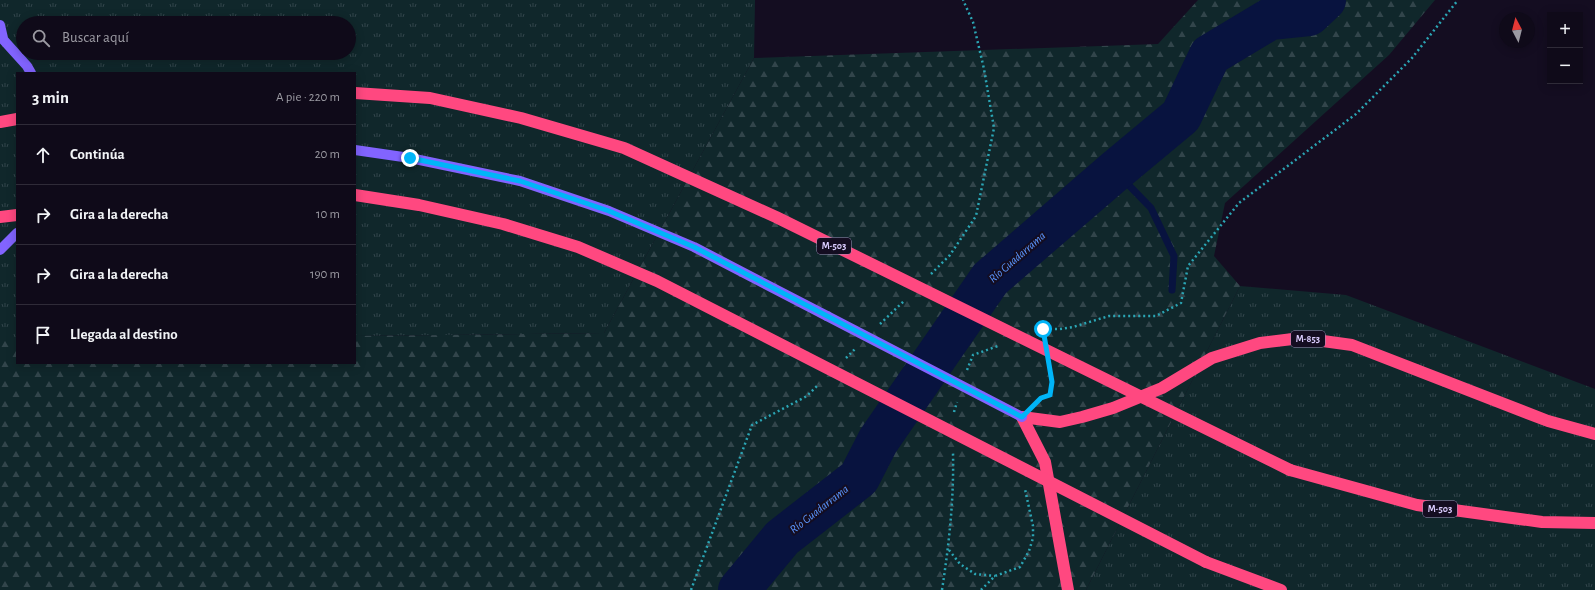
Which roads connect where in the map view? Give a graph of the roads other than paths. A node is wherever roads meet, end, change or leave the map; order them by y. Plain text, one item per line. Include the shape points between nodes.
1 (0, 25) edge
2 (1, 37) edge
3 (16, 54) edge
4 (22, 60) edge
5 (30, 72) edge
6 (356, 93) edge
7 (16, 119) edge
8 (0, 122) edge
9 (356, 150) edge
10 (356, 195) edge
11 (16, 215) edge
12 (0, 217) edge
13 (16, 234) edge
14 (0, 250) edge
15 (1022, 417) junction
16 (1595, 434) edge
17 (1595, 523) edge
18 (1068, 590) edge
19 (1281, 590) edge

1 - 2 main road
2 - 3 main road
4 - 5 main road
6 - 17 highway, M-503, bridge via 430,98 521,118 624,148 776,217 1290,470 1417,505 1542,522
7 - 8 highway
9 - 15 main road, M-853, bridge via 410,158 520,181 609,211 694,247
10 - 19 highway, bridge via 419,205 503,224 578,247 650,278 1206,562
11 - 12 highway
13 - 14 main road
15 - 16 highway, M-853 via 1060,422 1082,418 1162,388 1212,358 1260,342 1301,338 1352,345 1548,421
15 - 18 highway via 1045,462

